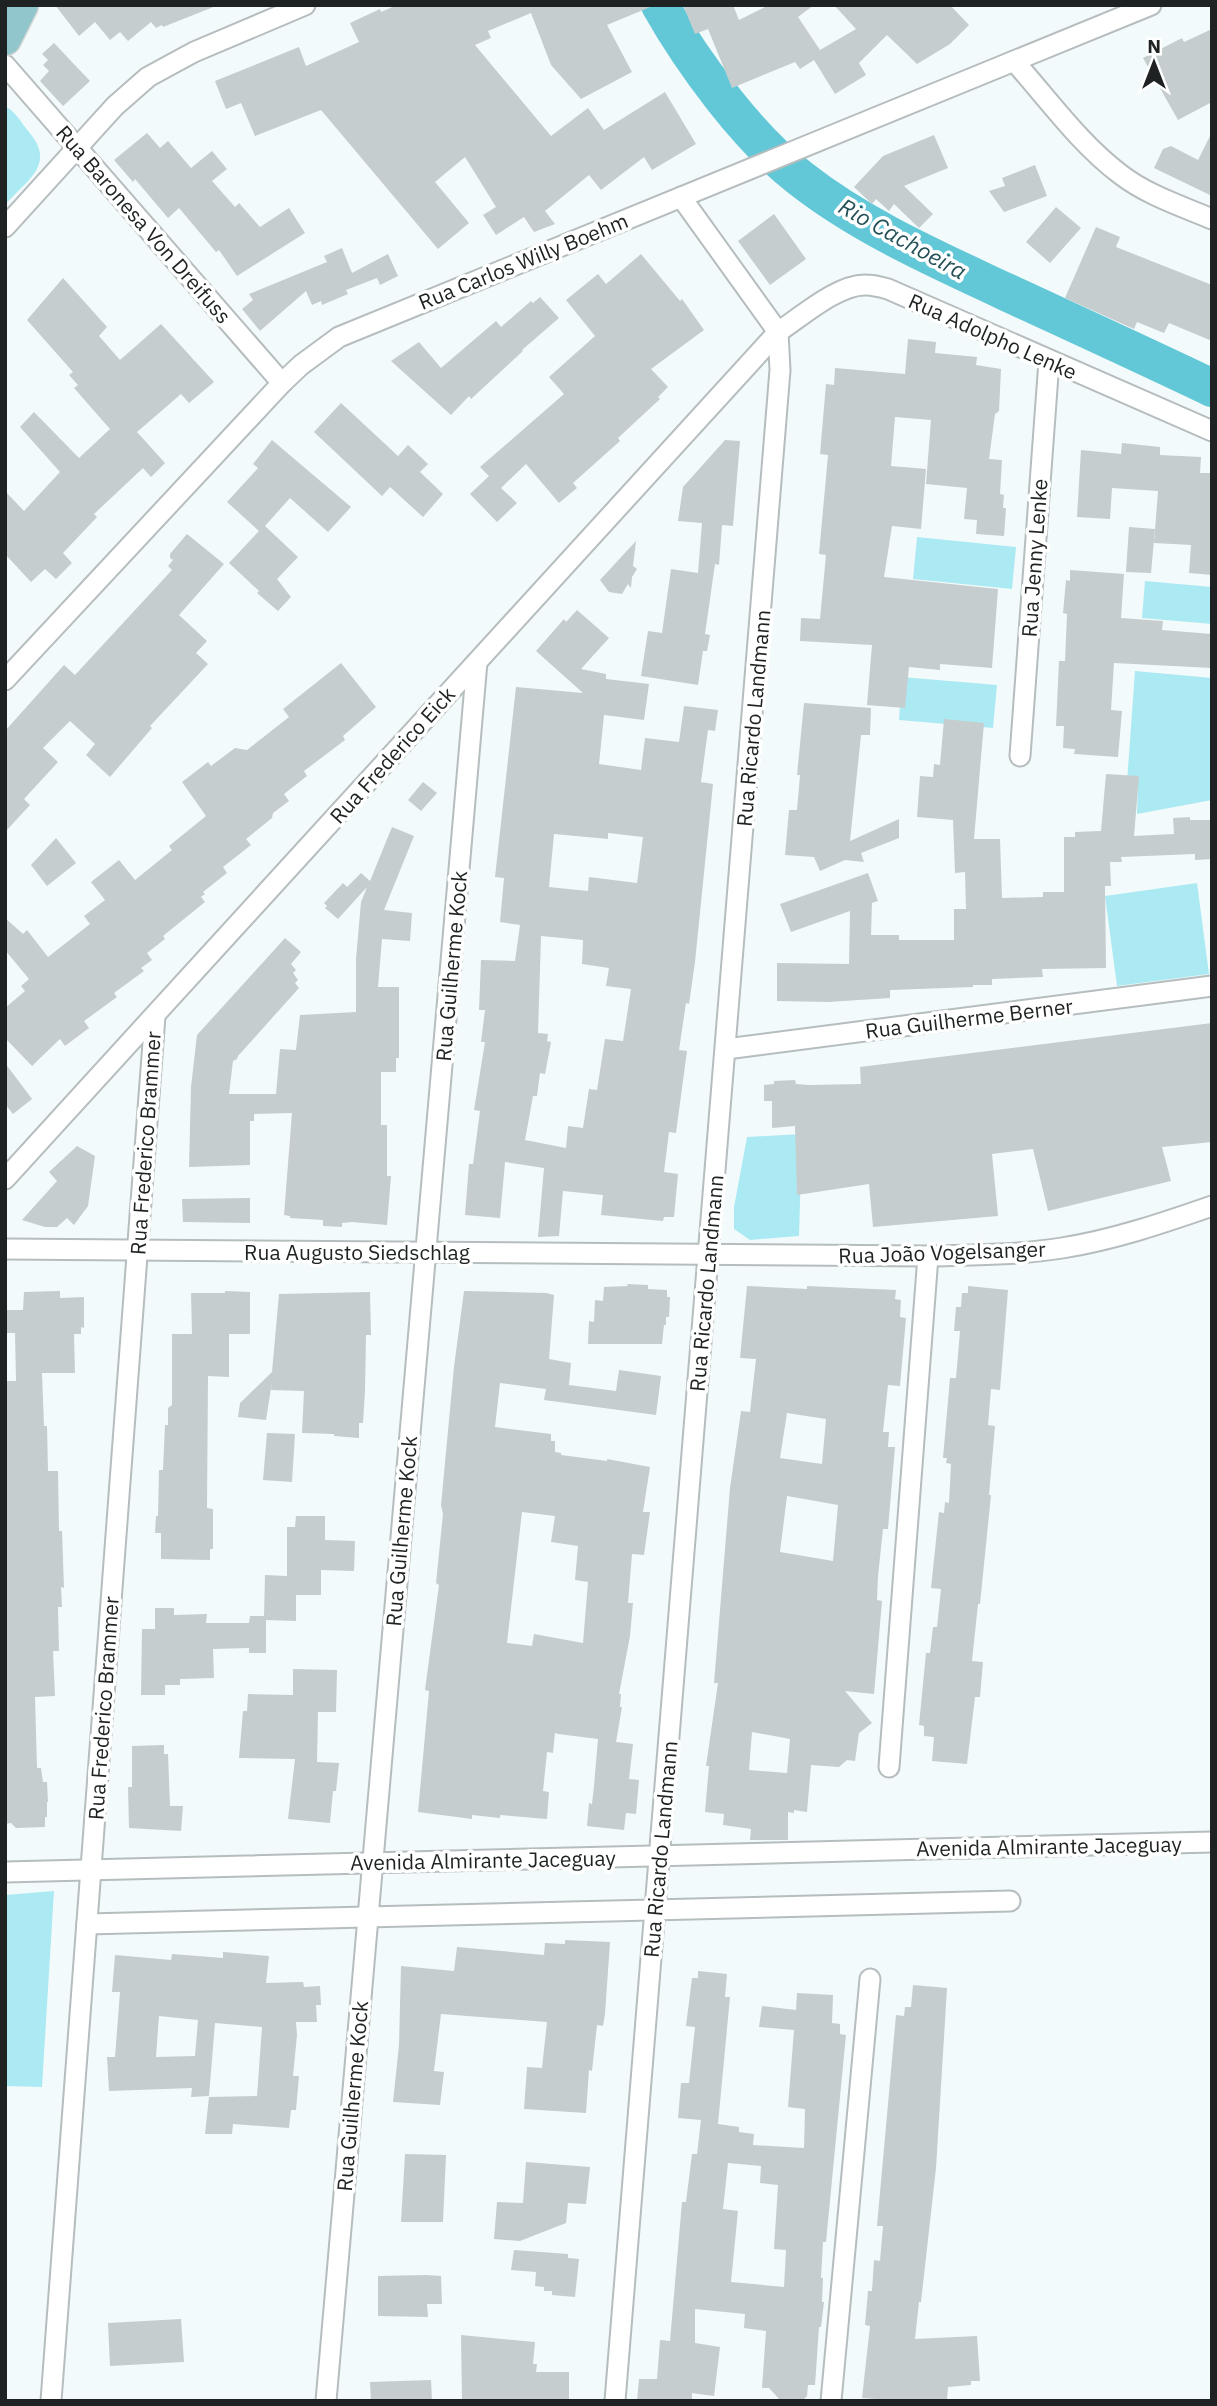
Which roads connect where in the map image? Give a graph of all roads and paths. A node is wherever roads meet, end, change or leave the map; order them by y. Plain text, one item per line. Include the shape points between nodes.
1 (22, 5) edge
2 (305, 5) edge
3 (1151, 5) edge
4 (5, 39) edge
5 (1014, 61) junction
6 (5, 65) edge
7 (76, 147) junction
8 (681, 197) junction
9 (1212, 219) edge
10 (5, 227) edge
11 (778, 332) junction
12 (1049, 361) junction
13 (282, 383) junction
14 (1212, 430) edge
15 (477, 662) junction
16 (5, 680) edge
17 (1020, 755) dead end
18 (1212, 986) edge
19 (155, 1016) junction
20 (726, 1049) junction
21 (5, 1179) edge
22 (1212, 1206) edge
23 (5, 1249) edge
24 (137, 1250) junction
25 (426, 1252) junction
26 (709, 1255) junction
27 (928, 1256) junction
28 (889, 1768) dead end
29 (1212, 1842) edge
30 (659, 1856) junction
31 (372, 1863) junction
32 (91, 1870) junction
33 (5, 1872) edge
34 (1010, 1901) dead end
35 (655, 1910) junction
36 (368, 1917) junction
37 (87, 1924) junction
38 (870, 1979) dead end
39 (51, 2401) edge
40 (326, 2401) edge
41 (615, 2401) edge
42 (831, 2401) edge

1 - 4 main road
2 - 7 street via 148,76
3 - 5 street, Rua Carlos Willy Boehm
5 - 8 street, Rua Carlos Willy Boehm
5 - 9 street via 1121,176
6 - 7 street, Rua Baronesa Von Dreifuss
7 - 10 street
7 - 13 street, Rua Baronesa Von Dreifuss
8 - 11 street
8 - 13 street, Rua Carlos Willy Boehm via 363,325 330,343
11 - 12 street, Rua Adolpho Lenke via 848,287 866,285 888,289
11 - 15 street, Rua Frederico Eick
11 - 20 street, Rua Ricardo Landmann via 779,400
12 - 14 street, Rua Adolpho Lenke
12 - 17 street, Rua Jenny Lenke
13 - 16 street, Rua Carlos Willy Boehm
15 - 19 street, Rua Frederico Eick
15 - 25 street, Rua Guilherme Kock
18 - 20 street, Rua Guilherme Berner
19 - 21 street, Rua Frederico Eick
19 - 24 street, Rua Frederico Brammer
20 - 26 street, Rua Ricardo Landmann
22 - 27 street, Rua João Vogelsanger via 1061,1248
23 - 24 street, Rua Augusto Siedschlag
24 - 25 street, Rua Augusto Siedschlag
24 - 32 street, Rua Frederico Brammer
25 - 26 street, Rua Augusto Siedschlag
25 - 31 street, Rua Guilherme Kock
26 - 27 street, Rua João Vogelsanger
26 - 30 street, Rua Ricardo Landmann
27 - 28 street
29 - 30 street, Avenida Almirante Jaceguay
30 - 31 street, Avenida Almirante Jaceguay
30 - 35 street, Rua Ricardo Landmann
31 - 32 street, Avenida Almirante Jaceguay
31 - 36 street, Rua Guilherme Kock
32 - 33 street, Avenida Almirante Jaceguay
32 - 37 street, Rua Frederico Brammer
34 - 35 street
35 - 36 street
35 - 41 street, Rua Ricardo Landmann
36 - 37 street
36 - 40 street, Rua Guilherme Kock
37 - 39 street, Rua Frederico Brammer
38 - 42 street

